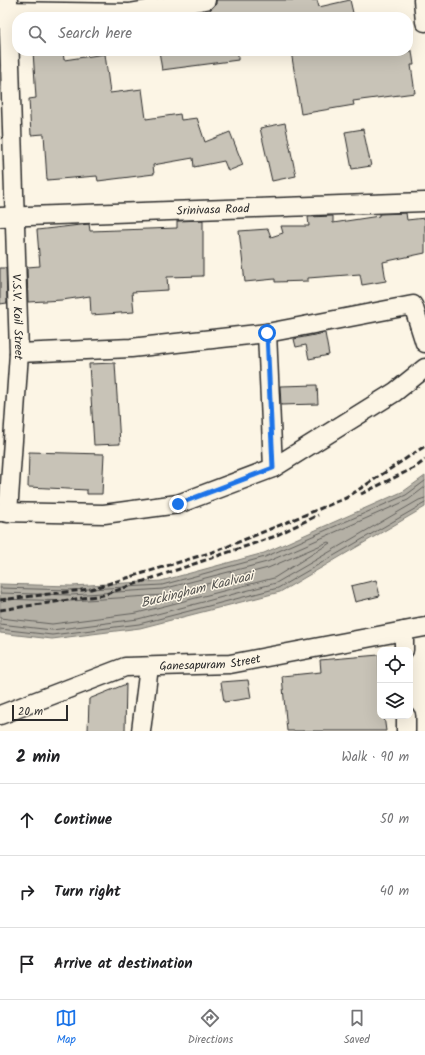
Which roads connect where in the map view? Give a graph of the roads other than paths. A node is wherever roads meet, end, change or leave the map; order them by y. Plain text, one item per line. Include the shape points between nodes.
1 (206, 0) edge
2 (423, 0) edge
3 (6, 8) edge
4 (104, 12) edge
5 (135, 12) edge
6 (425, 22) edge
7 (425, 202) edge
8 (7, 217) edge
9 (419, 305) edge
10 (267, 333) junction
11 (425, 343) edge
12 (19, 353) junction
13 (425, 368) edge
14 (273, 468) junction
15 (4, 512) edge
16 (425, 627) edge
17 (404, 631) junction
18 (404, 647) edge
19 (149, 666) junction
20 (0, 714) edge
21 (406, 719) edge
22 (141, 731) edge
23 (406, 731) edge

1 - 5 street
2 - 6 street
3 - 4 street
3 - 8 street, V.S.V. Koil Street
7 - 8 street, Srinivasa Road
8 - 12 street, V.S.V. Koil Street
9 - 10 street
9 - 11 street
10 - 12 street via 130,348
10 - 14 street
12 - 15 street, V.S.V. Koil Street
13 - 14 street via 395,392
14 - 15 street via 178,504 104,514
16 - 17 street, Ganesapuram Street
17 - 18 street
17 - 19 street, Ganesapuram Street via 230,664
19 - 20 street, Ganesapuram Street via 125,667
19 - 22 street
21 - 23 street

